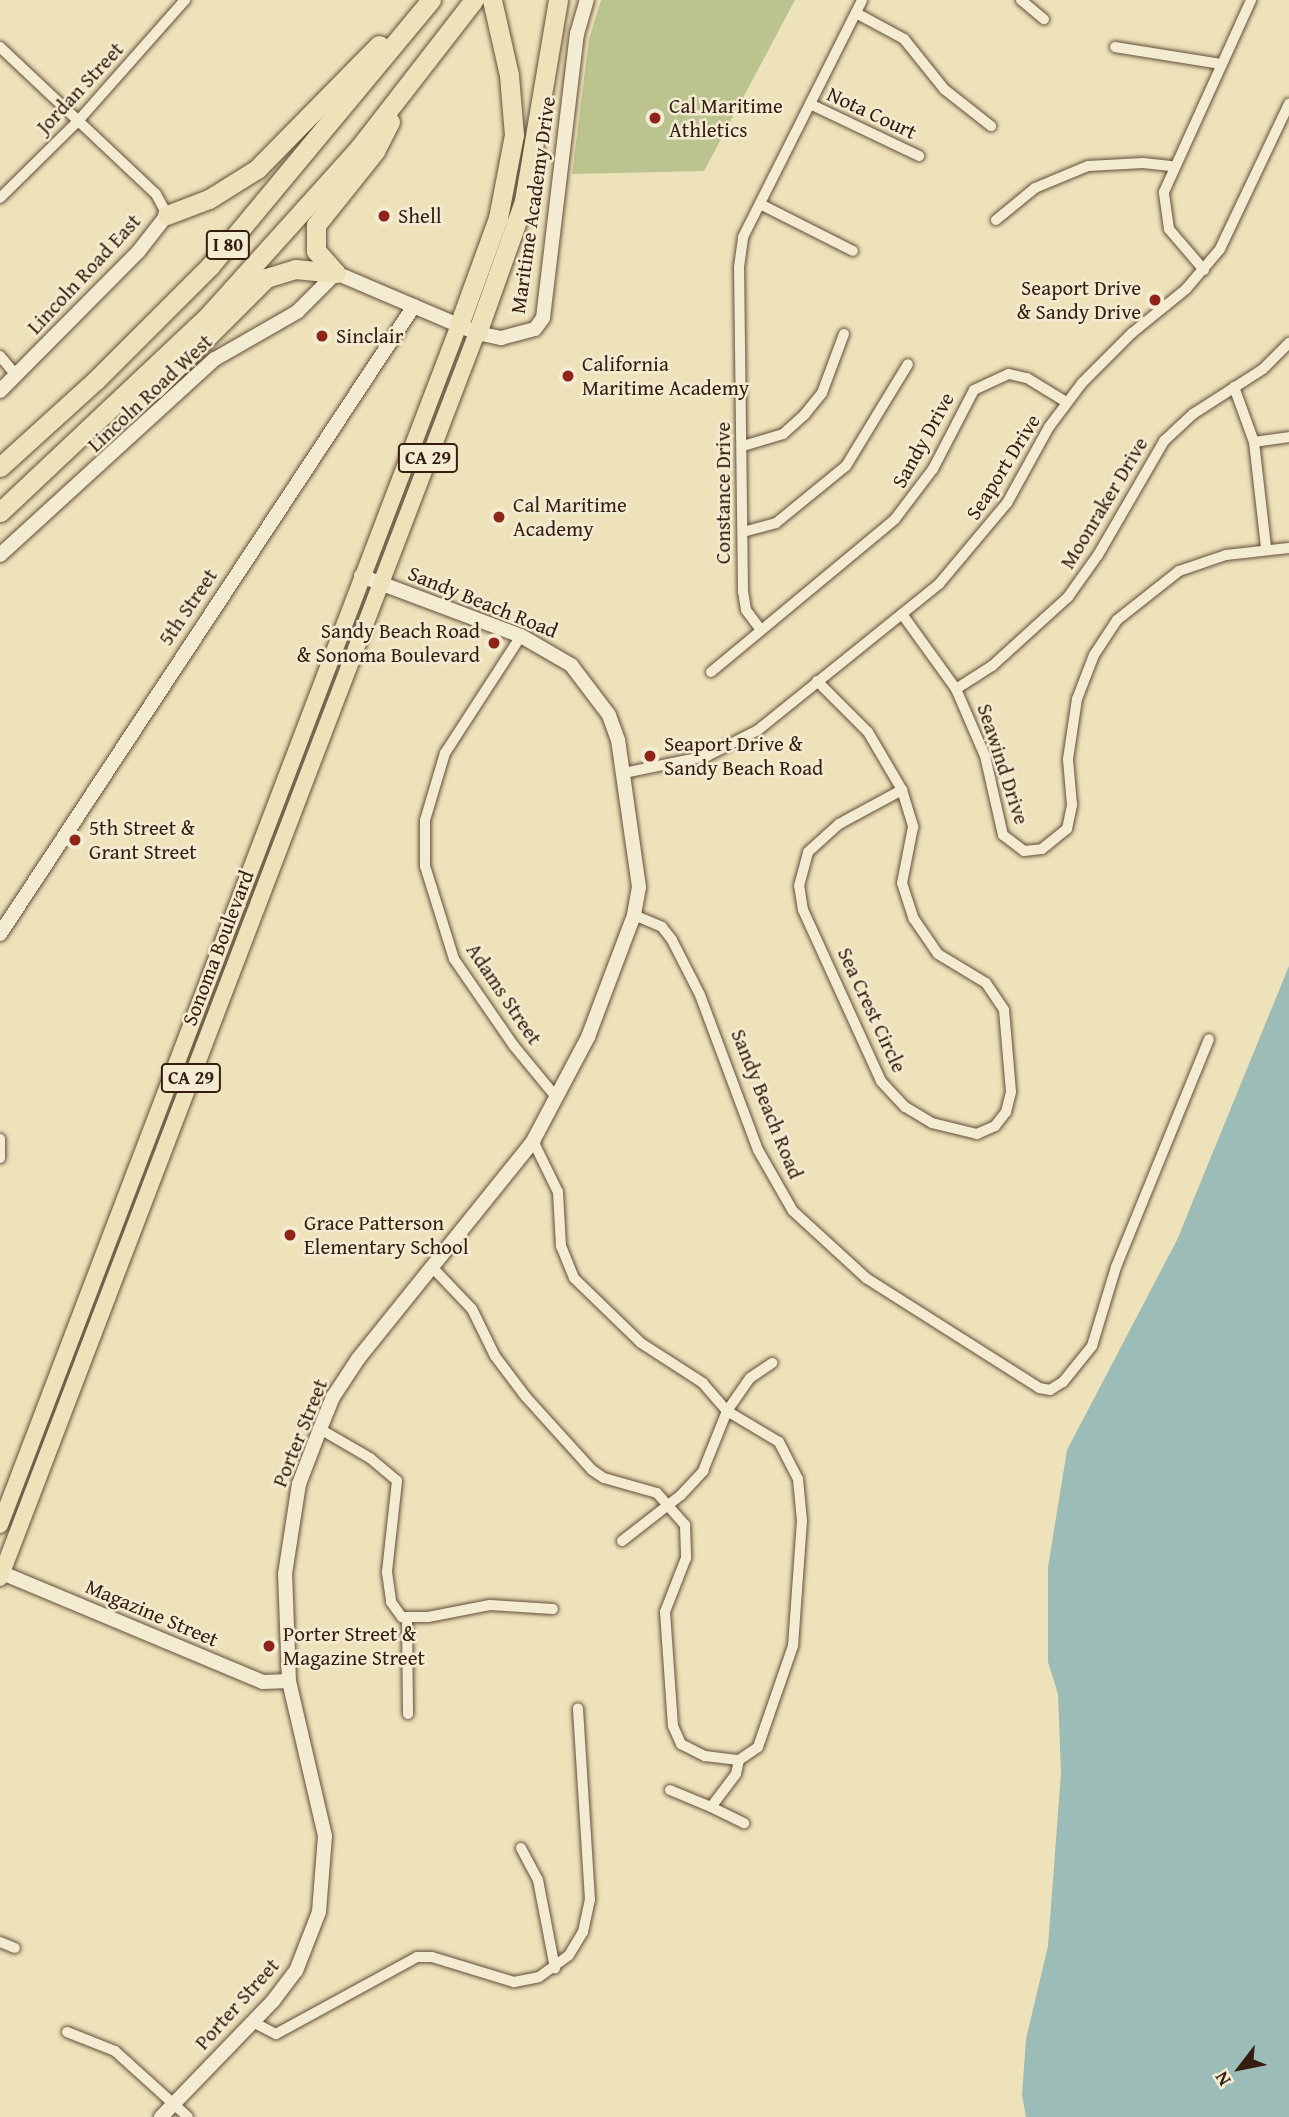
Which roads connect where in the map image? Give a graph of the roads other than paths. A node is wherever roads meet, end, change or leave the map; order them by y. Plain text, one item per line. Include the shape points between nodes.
1 (185, 0) edge
2 (430, 0) edge
3 (474, 0) edge
4 (492, 0) edge
5 (558, 0) edge
6 (587, 0) edge
7 (862, 0) edge
8 (1021, 0) edge
9 (1251, 0) edge
10 (856, 13) junction
11 (1044, 19) dead end
12 (0, 47) edge
13 (1115, 47) dead end
14 (1221, 64) junction
15 (414, 76) junction
16 (810, 104) junction
17 (1289, 104) edge
18 (78, 121) junction
19 (991, 126) dead end
20 (919, 156) dead end
21 (1171, 166) junction
22 (0, 198) edge
23 (760, 204) junction
24 (167, 215) junction
25 (996, 220) dead end
26 (853, 251) dead end
27 (1204, 270) junction
28 (336, 274) junction
29 (414, 306) junction
30 (468, 329) junction
31 (844, 334) dead end
32 (1289, 343) edge
33 (0, 356) edge
34 (908, 364) dead end
35 (17, 376) junction
36 (1234, 387) junction
37 (0, 391) edge
38 (1066, 402) junction
39 (86, 435) junction
40 (1289, 438) edge
41 (1254, 442) junction
42 (743, 446) junction
43 (0, 467) edge
44 (0, 512) edge
45 (743, 532) junction
46 (1266, 548) junction
47 (1289, 548) edge
48 (0, 555) edge
49 (361, 576) junction
50 (378, 583) junction
51 (902, 614) junction
52 (761, 630) junction
53 (521, 636) junction
54 (711, 672) dead end
55 (817, 681) junction
56 (957, 689) junction
57 (624, 773) junction
58 (902, 790) junction
59 (634, 915) junction
60 (0, 934) edge
61 (1209, 1039) dead end
62 (556, 1097) junction
63 (0, 1139) edge
64 (533, 1141) junction
65 (0, 1158) edge
66 (432, 1266) junction
67 (772, 1363) dead end
68 (727, 1411) junction
69 (320, 1429) junction
70 (668, 1505) junction
71 (0, 1525) edge
72 (622, 1541) dead end
73 (1, 1575) edge
74 (553, 1609) dead end
75 (407, 1617) junction
76 (289, 1681) junction
77 (578, 1708) dead end
78 (408, 1714) dead end
79 (739, 1760) junction
80 (670, 1790) dead end
81 (711, 1807) junction
82 (744, 1823) dead end
83 (521, 1848) dead end
84 (0, 1942) edge
85 (15, 1948) dead end
86 (555, 1968) junction
87 (253, 2022) junction
88 (67, 2032) dead end
89 (174, 2104) junction
90 (161, 2117) edge
91 (188, 2117) edge

1 - 18 street, Jordan Street
2 - 24 highway via 257,169 209,199
2 - 43 highway, I 80 via 209,266 95,381
3 - 15 highway, I 80
4 - 30 highway, CA 29 via 509,75 514,135 498,218
5 - 30 highway, CA 29 via 530,176
6 - 30 street, Maritime Academy Drive via 577,34 543,318 520,337
7 - 10 street, Constance Drive
8 - 11 street
9 - 14 street
10 - 16 street, Constance Drive
10 - 19 street via 904,38 944,89
12 - 18 street
13 - 14 street
14 - 21 street
15 - 28 highway via 375,151 316,225 316,251
15 - 39 highway, I 80 via 293,225
16 - 20 street, Nota Court
16 - 23 street, Constance Drive
17 - 27 street, Seaport Drive via 1237,220
18 - 22 street, Jordan Street
18 - 24 street via 156,194
21 - 25 street via 1129,162 1088,166 1035,188
21 - 27 street via 1164,192 1168,229
23 - 26 street
23 - 42 street, Constance Drive via 744,237 739,267
24 - 35 street, Lincoln Road East via 138,252
27 - 38 street, Seaport Drive via 1106,358
28 - 29 street, Maritime Academy Drive
28 - 39 highway via 295,269 266,278 155,388
28 - 48 street, Lincoln Road West via 297,312 215,359
29 - 30 street, Maritime Academy Drive
29 - 60 street, 5th Street
30 - 49 main road, Sonoma Boulevard / CA 29
30 - 50 main road, Sonoma Boulevard / CA 29
31 - 42 street via 822,393 804,414 783,434
32 - 36 street, Moonraker Drive via 1263,369
33 - 35 street
34 - 45 street via 846,466 776,523
35 - 37 street, Lincoln Road East
36 - 41 street
36 - 56 street, Moonraker Drive via 1193,414 1164,441 1068,597 992,666
38 - 51 street, Seaport Drive via 990,527 939,584
38 - 52 street, Sandy Drive via 1027,378 1009,374 974,390 917,494 871,541
39 - 44 highway, I 80
40 - 41 street
41 - 46 street
42 - 45 street, Constance Drive
45 - 52 street, Constance Drive via 746,610
46 - 47 street, Seawind Drive
46 - 56 street, Seawind Drive via 1179,571 1117,620 1094,655 1077,699 1068,758 1072,804 1068,829 1042,849 1024,851 1003,835 985,757
49 - 50 street, Sandy Beach Road
49 - 71 main road, Sonoma Boulevard / CA 29
50 - 53 street, Sandy Beach Road
50 - 73 main road, Sonoma Boulevard / CA 29
51 - 55 street, Seaport Drive
51 - 56 street, Seawind Drive
52 - 54 street
53 - 57 street, Sandy Beach Road via 571,665 595,694 614,728
53 - 62 street, Adams Street via 445,753 425,820 425,866 454,959
55 - 57 street, Seaport Drive via 758,730 731,745 687,762
55 - 58 street, Sea Crest Circle via 868,732
57 - 59 street, Sandy Beach Road via 638,862
58 - 58 street, Sea Crest Circle via 912,827 902,883 914,919 939,954 986,983 1004,1010 1008,1102 995,1126 976,1134 932,1123 905,1107 881,1081 803,910 799,886 808,852 839,824
59 - 61 street, Sandy Beach Road via 662,927 673,940 700,995 758,1150 793,1211 866,1278 1039,1388 1050,1390 1063,1382 1092,1346 1116,1266
59 - 62 street, Porter Street via 588,1037
62 - 64 street, Porter Street
63 - 65 street
64 - 66 street, Porter Street
64 - 68 street via 558,1192 561,1247 574,1278 641,1343 703,1383
66 - 69 street, Porter Street via 358,1359 333,1397
66 - 70 street via 472,1309 495,1356 526,1397 592,1470 604,1478 657,1493
67 - 68 street via 750,1378
68 - 70 street via 703,1471
68 - 79 street via 779,1442 791,1457 802,1498 793,1646 758,1747
69 - 75 street via 370,1458 397,1481 387,1572 391,1602
69 - 76 street, Porter Street via 299,1484 289,1538 285,1574
70 - 72 street
70 - 79 street via 685,1525 686,1558 665,1612 673,1726 681,1744 705,1756
73 - 76 street, Magazine Street via 263,1682
74 - 75 street via 490,1605
75 - 78 street
76 - 87 street, Porter Street via 318,1798 326,1863 310,1942 296,1972
77 - 86 street via 590,1900 583,1932
79 - 81 street via 736,1774 723,1785
80 - 81 street
81 - 82 street
83 - 86 street via 538,1880
84 - 85 street
86 - 87 street via 514,1982 432,1957 417,1957 276,2034
87 - 89 street, Porter Street
88 - 89 street via 115,2051
89 - 90 street, Porter Street
89 - 91 street

